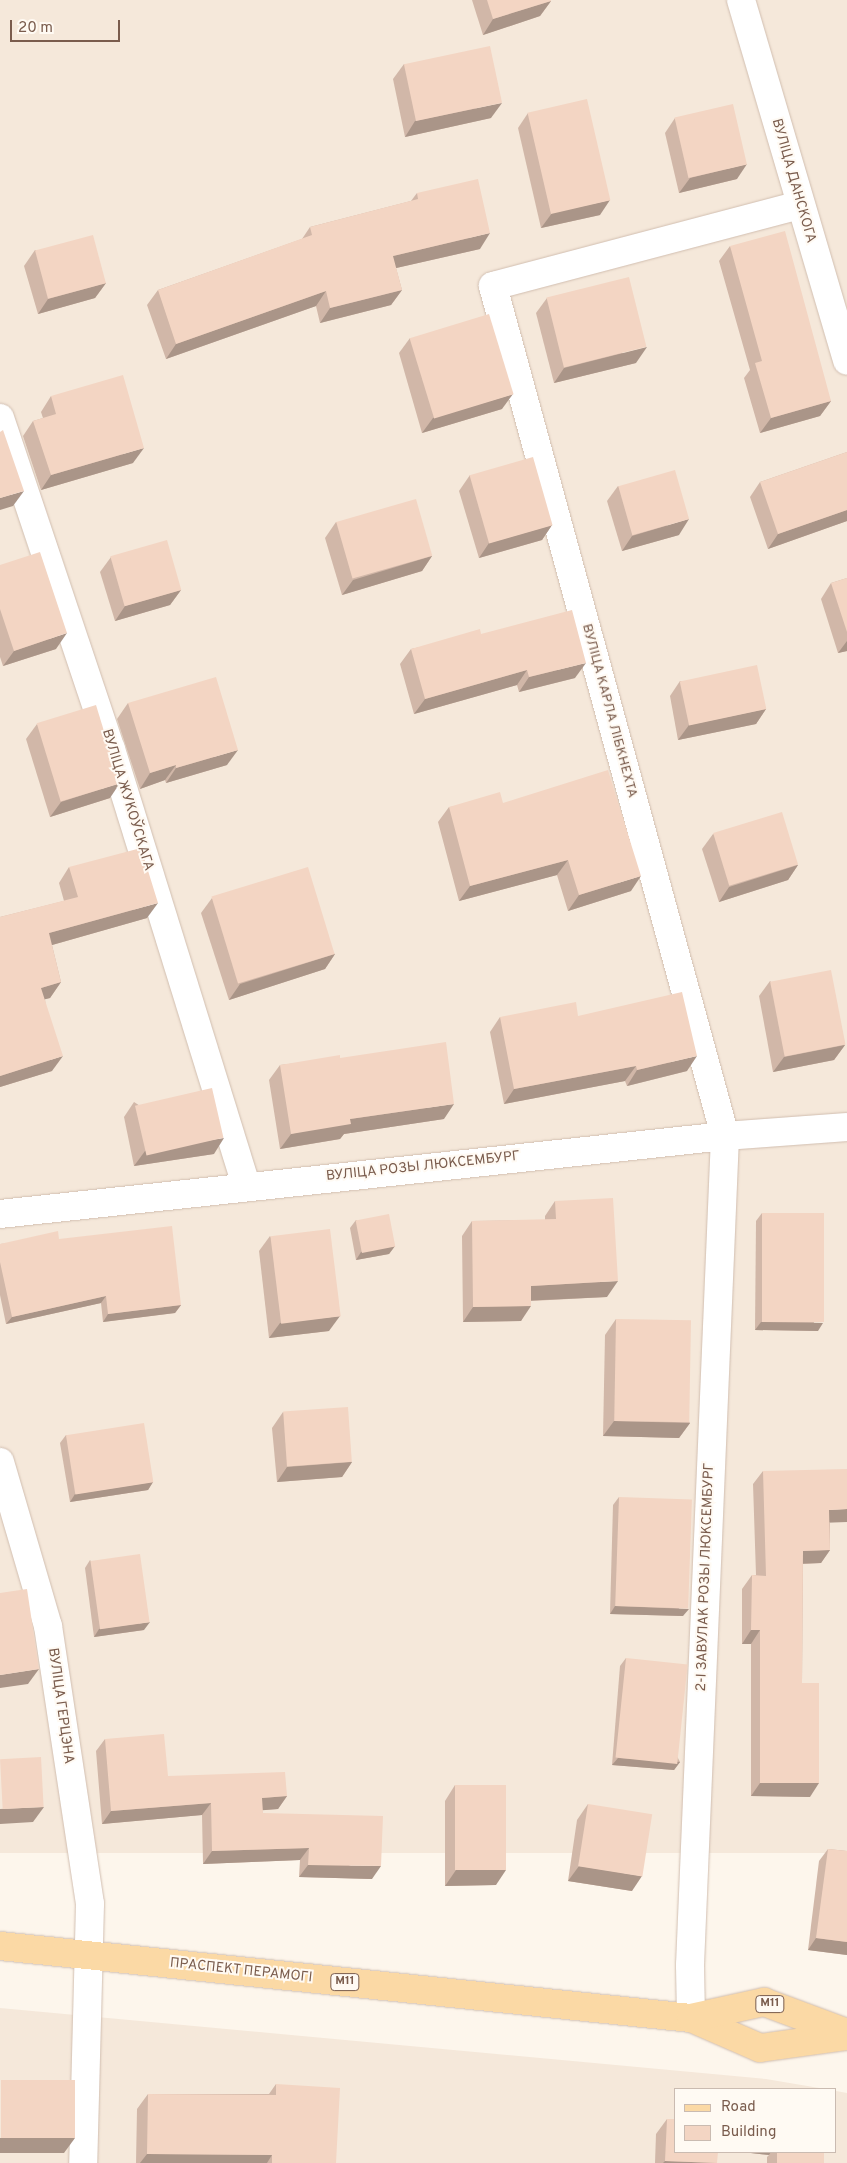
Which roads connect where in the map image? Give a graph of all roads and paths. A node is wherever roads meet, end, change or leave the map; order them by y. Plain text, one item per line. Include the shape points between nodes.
1 (741, 0) edge
2 (800, 205) junction
3 (847, 361) edge
4 (0, 418) edge
5 (847, 1127) edge
6 (725, 1136) junction
7 (246, 1186) junction
8 (0, 1214) edge
9 (0, 1462) edge
10 (0, 1946) edge
11 (89, 1956) junction
12 (691, 2018) junction
13 (847, 2035) edge
14 (83, 2163) edge

1 - 2 street, ВУЛІЦА ДАНСКОГА
2 - 3 street, ВУЛІЦА ДАНСКОГА
2 - 6 street, ВУЛІЦА КАРЛА ЛІБКНЕХТА via 493,286
4 - 7 street, ВУЛІЦА ЖУКОЎСКАГА via 111,749
5 - 6 street, ВУЛІЦА РОЗЫ ЛЮКСЕМБУРГ
6 - 7 street, ВУЛІЦА РОЗЫ ЛЮКСЕМБУРГ
6 - 12 street, 2-І ЗАВУЛАК РОЗЫ ЛЮКСЕМБУРГ via 690,1965
7 - 8 street, ВУЛІЦА РОЗЫ ЛЮКСЕМБУРГ
9 - 11 street, ВУЛІЦА ГЕРЦЭНА via 48,1626 90,1904
10 - 11 main road, ПРАСПЕКТ ПЕРАМОГІ / М11
11 - 12 main road, ПРАСПЕКТ ПЕРАМОГІ / М11
11 - 14 street, ВУЛІЦА ГЕРЦЭНА via 85,2003
12 - 13 main road, ПРАСПЕКТ ПЕРАМОГІ / М11 via 760,2048
12 - 13 main road, ПРАСПЕКТ ПЕРАМОГІ / М11 via 764,2002

